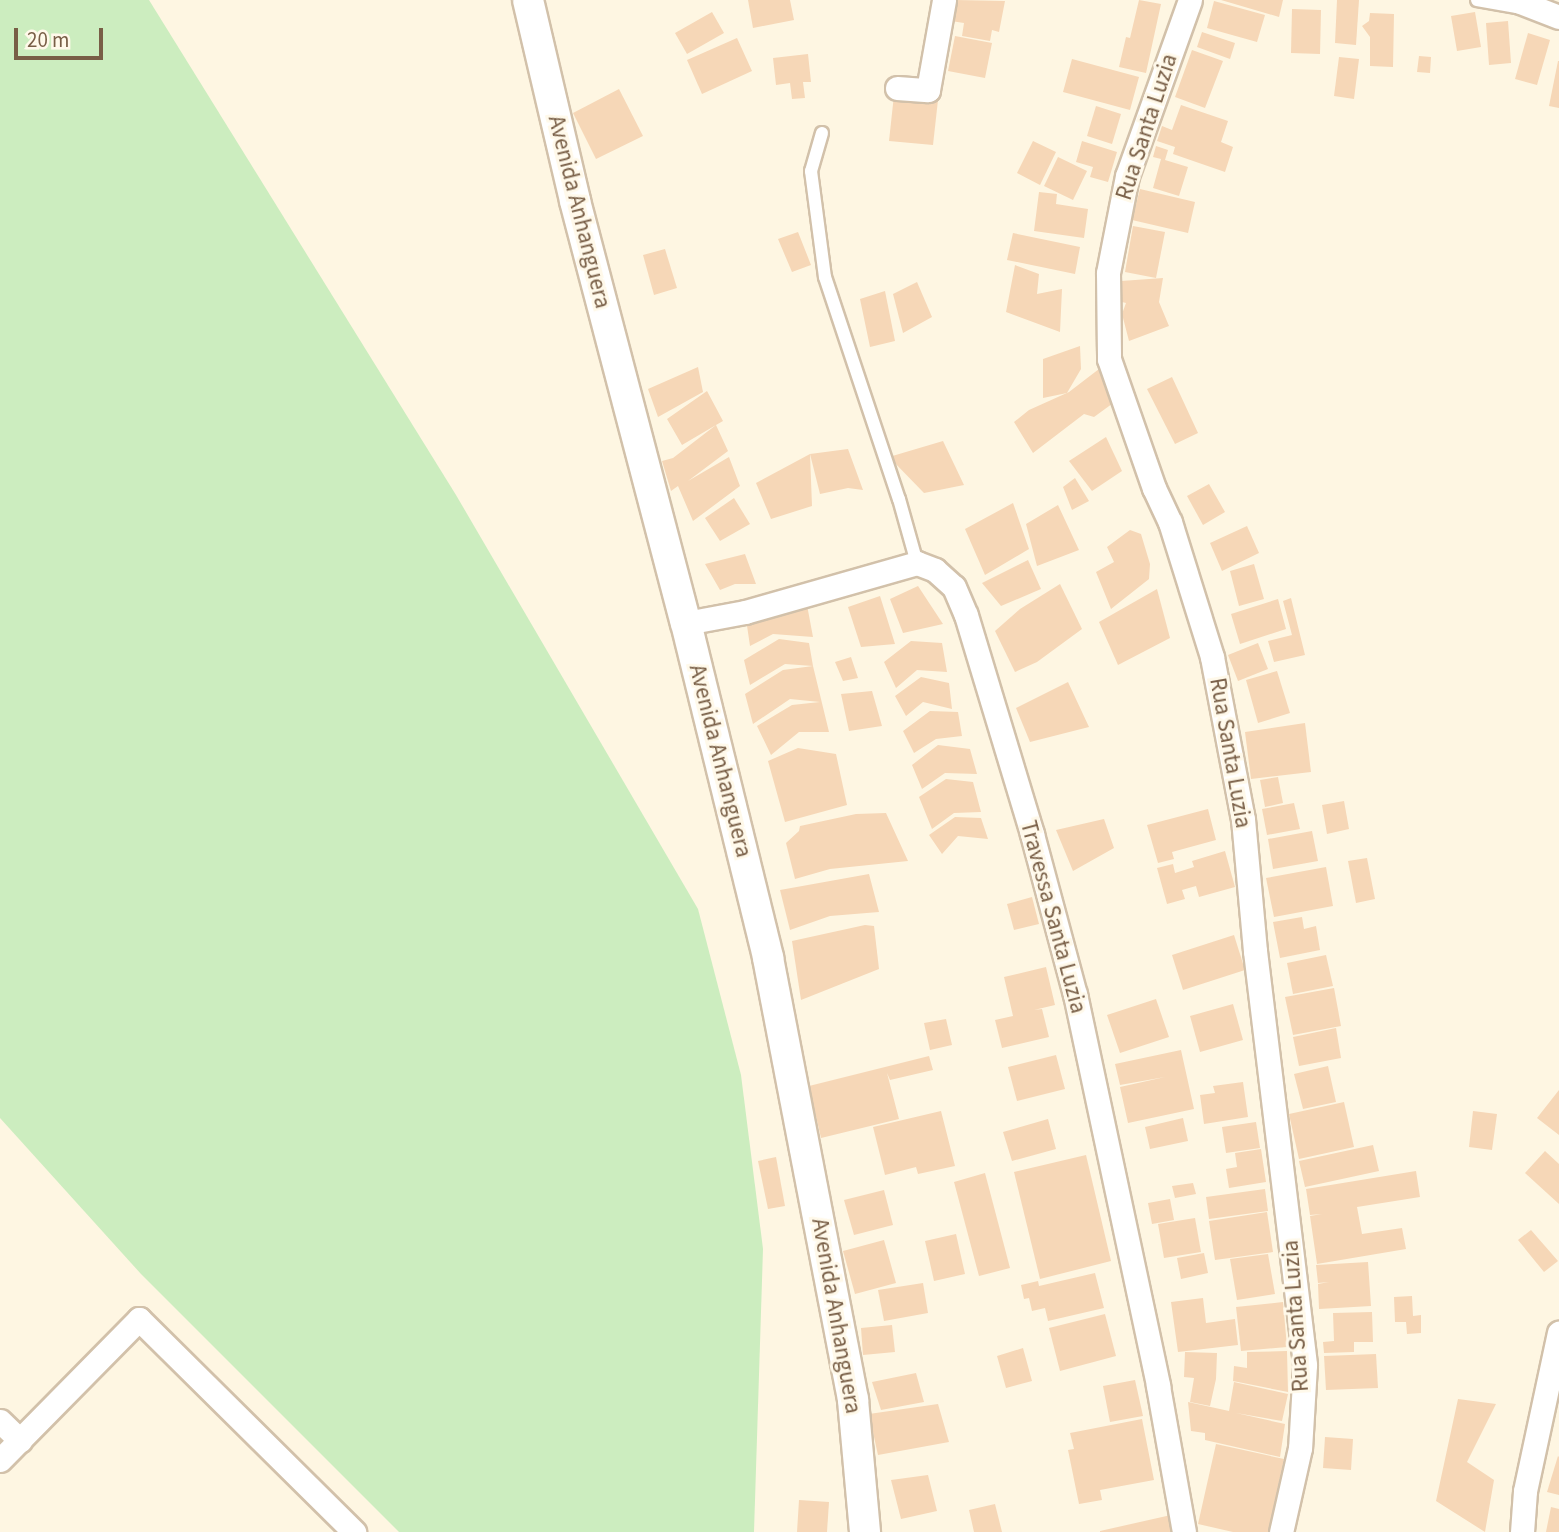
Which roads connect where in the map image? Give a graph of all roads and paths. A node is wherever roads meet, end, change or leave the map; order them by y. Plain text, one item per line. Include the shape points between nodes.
1 (528, 0) edge
2 (943, 0) edge
3 (1190, 0) edge
4 (1477, 0) edge
5 (1515, 0) edge
6 (1536, 10) junction
7 (1559, 17) edge
8 (897, 88) dead end
9 (822, 133) dead end
10 (917, 564) junction
11 (686, 624) junction
12 (1559, 1333) edge
13 (0, 1421) edge
14 (20, 1440) junction
15 (0, 1460) edge
16 (354, 1532) edge
17 (865, 1532) edge
18 (1184, 1532) edge
19 (1281, 1532) edge
20 (1522, 1532) edge

1 - 11 street, Avenida Anhanguera via 575,201
2 - 8 street via 928,90
3 - 19 street, Rua Santa Luzia via 1127,176 1108,273 1109,359 1170,522 1213,657 1243,819 1305,1365 1300,1448
4 - 6 lane
5 - 6 street
6 - 7 street
9 - 10 lane via 811,171 825,277
10 - 11 street
10 - 18 street, Travessa Santa Luzia via 935,570 954,587 1032,834 1075,994 1158,1386
11 - 17 street, Avenida Anhanguera via 768,958 853,1400
12 - 20 street via 1525,1492
13 - 14 street
14 - 15 street
14 - 16 street via 139,1319

